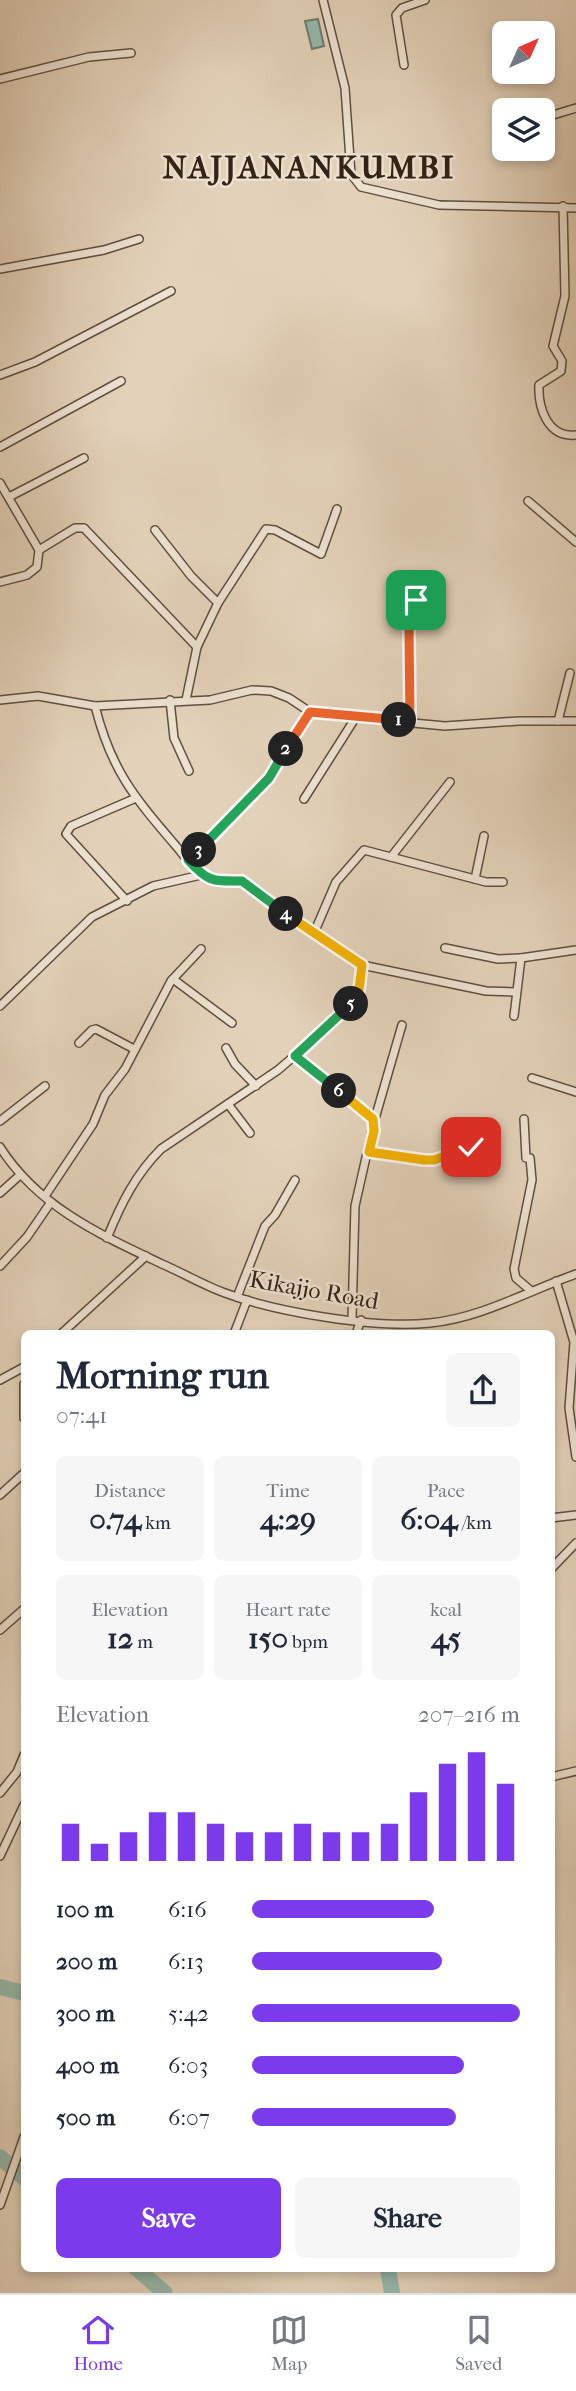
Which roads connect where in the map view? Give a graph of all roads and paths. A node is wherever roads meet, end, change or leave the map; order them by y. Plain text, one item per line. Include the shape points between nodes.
1 (323, 0) edge
2 (425, 0) edge
3 (131, 53) dead end
4 (404, 65) dead end
5 (0, 79) edge
6 (576, 108) edge
7 (555, 114) edge
8 (563, 206) junction
9 (576, 208) edge
10 (139, 239) dead end
11 (0, 268) edge
12 (171, 291) dead end
13 (0, 375) edge
14 (121, 381) dead end
15 (576, 435) edge
16 (0, 447) edge
17 (85, 458) dead end
18 (0, 483) edge
19 (9, 497) junction
20 (528, 501) dead end
21 (337, 509) dead end
22 (155, 530) dead end
23 (576, 542) edge
24 (39, 550) junction
25 (0, 582) edge
26 (416, 600) dead end
27 (218, 603) junction
28 (197, 647) junction
29 (570, 673) dead end
30 (0, 700) edge
31 (170, 700) junction
32 (186, 700) junction
33 (95, 706) junction
34 (310, 712) junction
35 (356, 717) junction
36 (410, 721) junction
37 (558, 721) junction
38 (576, 721) edge
39 (189, 771) dead end
40 (450, 782) dead end
41 (136, 799) junction
42 (304, 799) dead end
43 (484, 836) dead end
44 (391, 857) junction
45 (188, 860) junction
46 (201, 875) junction
47 (475, 879) junction
48 (503, 882) dead end
49 (127, 901) junction
50 (313, 933) junction
51 (445, 948) dead end
52 (201, 949) dead end
53 (576, 950) edge
54 (521, 958) junction
55 (362, 965) junction
56 (173, 979) junction
57 (516, 992) junction
58 (0, 1006) edge
59 (514, 1016) dead end
60 (232, 1023) dead end
61 (402, 1025) dead end
62 (79, 1044) dead end
63 (226, 1048) dead end
64 (134, 1049) junction
65 (295, 1056) junction
66 (532, 1077) dead end
67 (45, 1086) dead end
68 (256, 1086) junction
69 (576, 1092) edge
70 (228, 1104) junction
71 (524, 1119) dead end
72 (0, 1121) edge
73 (374, 1122) junction
74 (250, 1133) dead end
75 (0, 1147) edge
76 (471, 1147) dead end
77 (369, 1152) junction
78 (20, 1175) junction
79 (295, 1180) dead end
80 (0, 1193) edge
81 (48, 1199) junction
82 (107, 1238) junction
83 (146, 1256) junction
84 (0, 1266) edge
85 (576, 1274) edge
86 (556, 1281) junction
87 (530, 1290) junction
88 (237, 1297) junction
89 (247, 1300) junction
90 (357, 1319) junction
91 (414, 1324) junction
92 (65, 1330) edge
93 (235, 1330) edge
94 (356, 1330) edge
95 (415, 1330) edge
96 (21, 1369) edge
97 (0, 1380) edge
98 (576, 1457) edge
99 (21, 1476) edge
100 (0, 1495) edge
101 (576, 1515) edge
102 (555, 1518) edge
103 (576, 1544) edge
104 (555, 1565) edge
105 (21, 1612) edge
106 (0, 1630) edge
107 (21, 1762) edge
108 (576, 1771) edge
109 (555, 1776) edge
110 (0, 1793) edge
111 (21, 1811) edge
112 (0, 1856) edge
113 (21, 2146) edge
114 (0, 2205) edge

1 - 8 street via 345,88 351,174 360,187 439,205
2 - 4 street via 396,15
3 - 5 street via 89,57
6 - 7 street
8 - 9 street
8 - 15 street via 565,296 553,346 562,361 561,371 540,385 539,400 546,421 555,430
10 - 11 street via 104,250
12 - 13 street via 35,362
14 - 16 street
17 - 19 street
18 - 19 street
19 - 24 street
20 - 23 street
21 - 27 street via 321,554 266,529
22 - 27 street
24 - 25 street via 37,567 27,575
24 - 28 street via 75,528 84,528
26 - 36 street via 409,631
27 - 28 street
28 - 32 street
29 - 37 street
30 - 33 street via 38,696
31 - 32 street
31 - 33 street
31 - 39 street via 174,738
32 - 34 street via 271,691
33 - 41 street via 104,743
34 - 35 street
34 - 45 street via 269,778
35 - 36 street
35 - 42 street
36 - 37 street via 445,726
37 - 38 street
40 - 44 street
41 - 45 street
41 - 49 street via 71,826 66,834
43 - 47 street
44 - 47 street
44 - 50 street via 364,850 336,882
45 - 46 street
46 - 49 street via 153,886
46 - 50 street via 222,884 242,881
47 - 48 street
49 - 58 street via 92,917
50 - 55 street
51 - 54 street via 498,959
52 - 56 street
53 - 54 street
54 - 57 street
55 - 57 street via 486,991
55 - 65 street via 354,1000
56 - 60 street
56 - 64 street
57 - 59 street
61 - 73 street
62 - 64 street via 96,1029
63 - 68 street
64 - 81 street
65 - 68 street
65 - 73 street
66 - 69 street
67 - 72 street
68 - 70 street
70 - 74 street
70 - 82 street via 146,1164 123,1199
71 - 87 street via 526,1158 530,1158 533,1180 514,1269 516,1278
73 - 77 street
75 - 78 street, Kikajjo Road
76 - 77 street via 434,1160
77 - 90 street via 355,1206
78 - 80 street
78 - 81 street, Kikajjo Road
79 - 88 street via 265,1226
81 - 82 street, Kikajjo Road
81 - 84 street via 27,1237
82 - 83 street, Kikajjo Road
83 - 88 street, Kikajjo Road
83 - 92 street
85 - 86 street, Kikajjo Road
86 - 87 street, Kikajjo Road
86 - 98 street via 574,1342 569,1408
87 - 91 street, Kikajjo Road via 456,1320
88 - 89 street, Kikajjo Road
89 - 90 street, Kikajjo Road
89 - 93 street
90 - 91 street, Kikajjo Road
90 - 94 street
91 - 95 street
96 - 97 street
99 - 100 street
101 - 102 street
103 - 104 street
105 - 106 street
107 - 110 street
108 - 109 street
111 - 112 street
113 - 114 street

